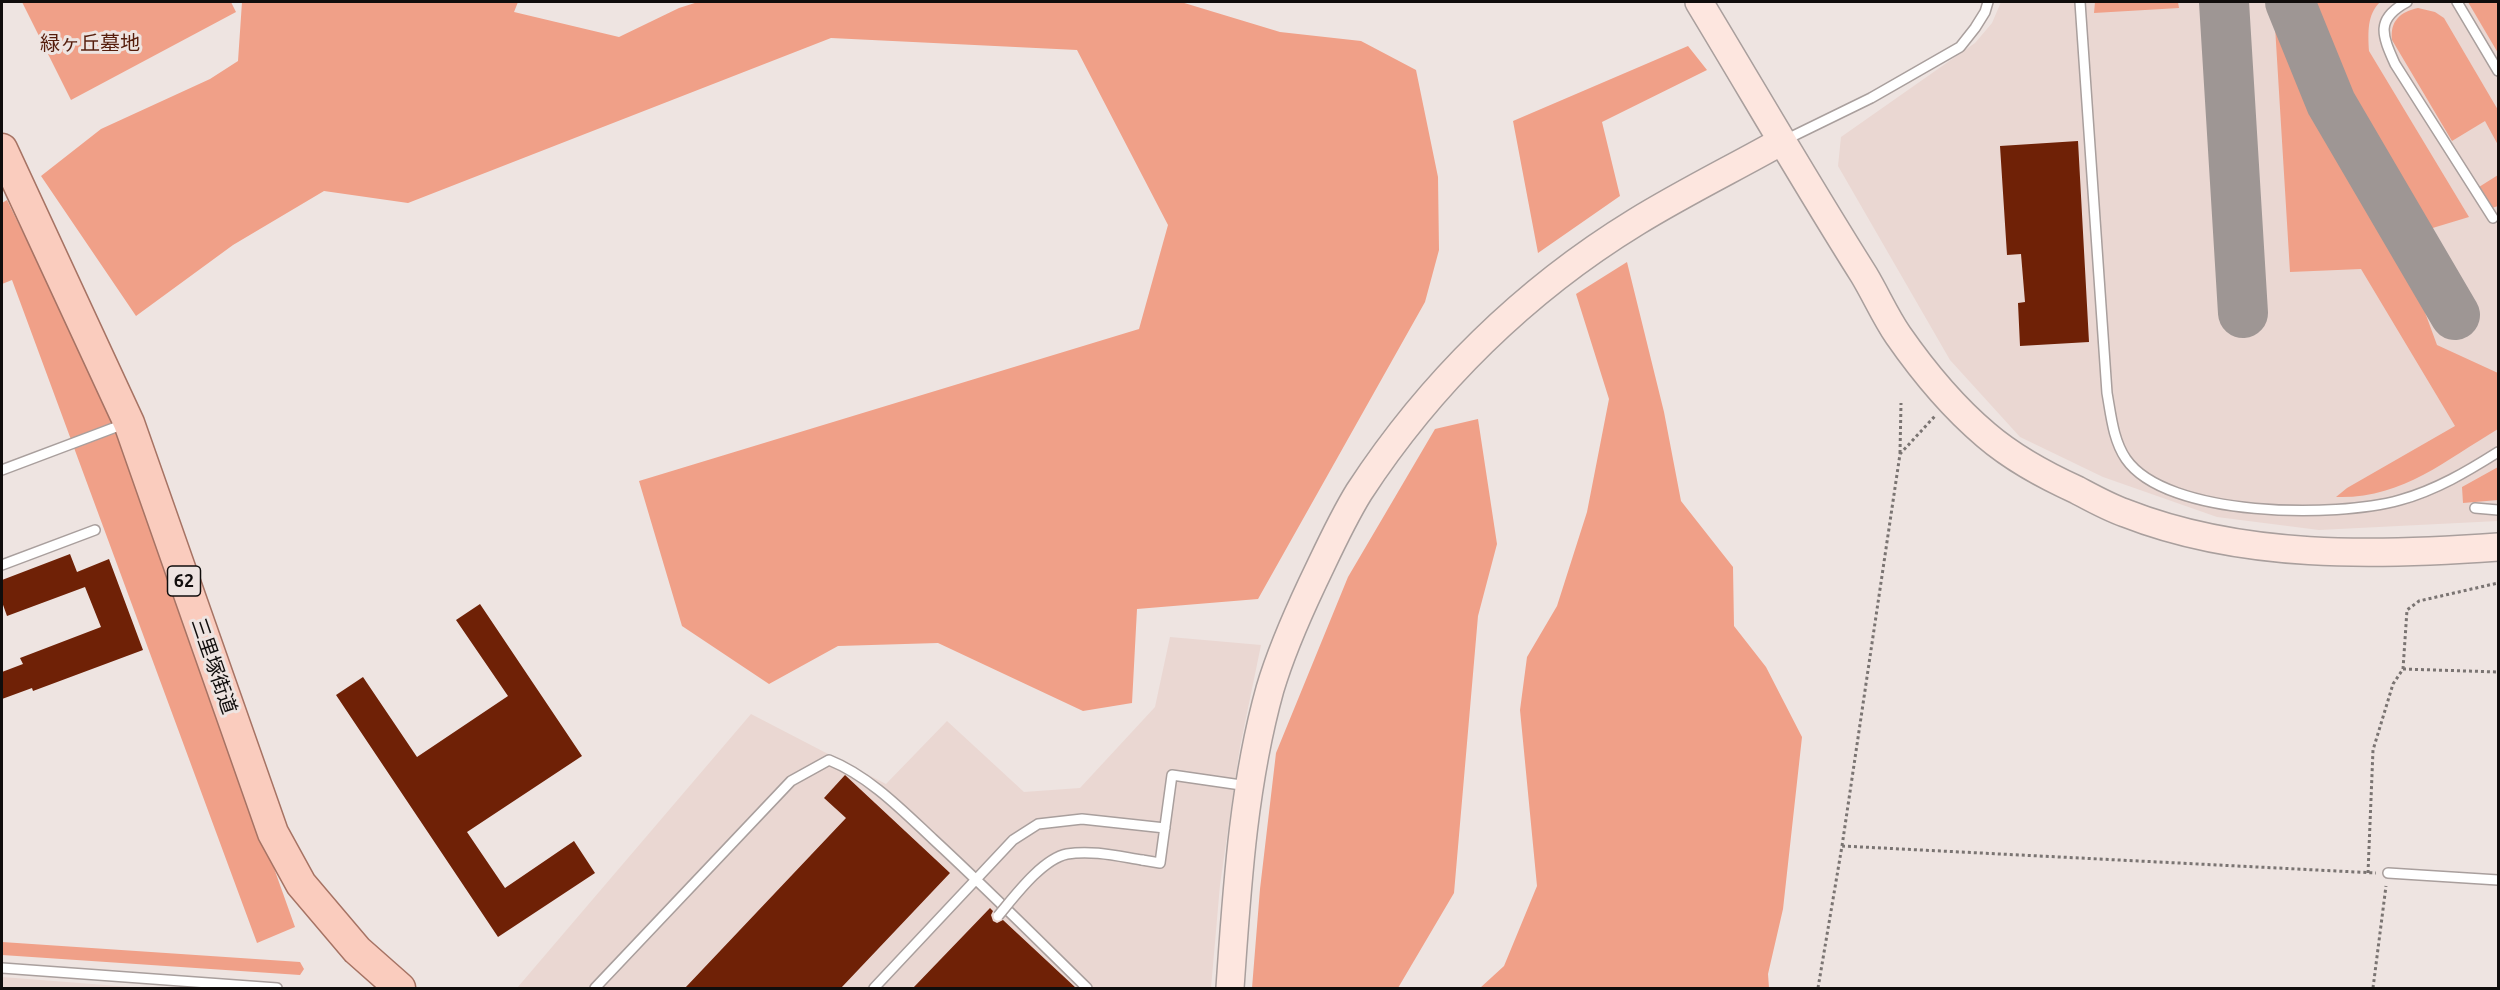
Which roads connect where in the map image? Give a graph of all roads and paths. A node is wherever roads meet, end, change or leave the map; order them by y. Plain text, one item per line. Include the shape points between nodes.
1 (1699, 2) edge
2 (1989, 2) edge
3 (2080, 2) edge
4 (2407, 2) edge
5 (2457, 2) edge
6 (2499, 71) edge
7 (1782, 141) junction
8 (2, 149) edge
9 (2493, 218) dead end
10 (1948, 398) junction
11 (1901, 403) dead end
12 (129, 423) junction
13 (2499, 452) edge
14 (1900, 454) junction
15 (2, 470) edge
16 (2475, 508) dead end
17 (2499, 510) edge
18 (95, 530) dead end
19 (2499, 547) edge
20 (2, 565) edge
21 (2499, 583) edge
22 (2403, 669) junction
23 (2499, 672) edge
24 (1250, 786) junction
25 (1165, 828) junction
26 (1842, 846) junction
27 (2368, 873) junction
28 (2388, 873) junction
29 (975, 879) junction
30 (2499, 880) edge
31 (998, 916) dead end
32 (2, 968) edge
33 (278, 988) edge
34 (400, 988) edge
35 (595, 988) edge
36 (874, 988) edge
37 (1088, 988) edge
38 (1230, 988) edge
39 (1818, 988) edge
40 (2373, 988) edge

1 - 7 street
2 - 7 lane via 1960,47 1870,98
3 - 13 lane via 2107,393 2114,433 2126,459 2144,476 2173,492 2200,499 2240,507 2340,510 2400,500 2457,477
4 - 9 lane via 2390,13 2385,22 2383,35 2388,49
5 - 6 lane
7 - 10 street via 1897,333
7 - 24 street via 1635,223 1573,265 1518,308 1426,401 1359,493 1287,638 1270,689
8 - 12 main road, 三里塚街道 / 62
10 - 14 path
10 - 19 street via 1986,435 2030,468 2124,513 2164,526 2233,542 2304,550
11 - 14 path
12 - 15 lane
12 - 34 main road, 三里塚街道 / 62 via 273,833 301,884 357,950
14 - 26 path
16 - 17 lane
18 - 20 lane
21 - 22 path via 2419,601 2407,610
22 - 23 path
22 - 27 path via 2393,684 2373,750
24 - 25 lane via 1172,775
24 - 38 street
25 - 29 lane via 1083,819 1038,824 1014,840
25 - 31 lane, bridge via 1160,863 1089,852 1064,855 1033,875
26 - 27 path
26 - 39 path
27 - 28 path
28 - 30 lane
28 - 40 path
29 - 35 lane via 892,801 848,767 829,760 791,782
29 - 36 lane
29 - 37 lane
32 - 33 lane

